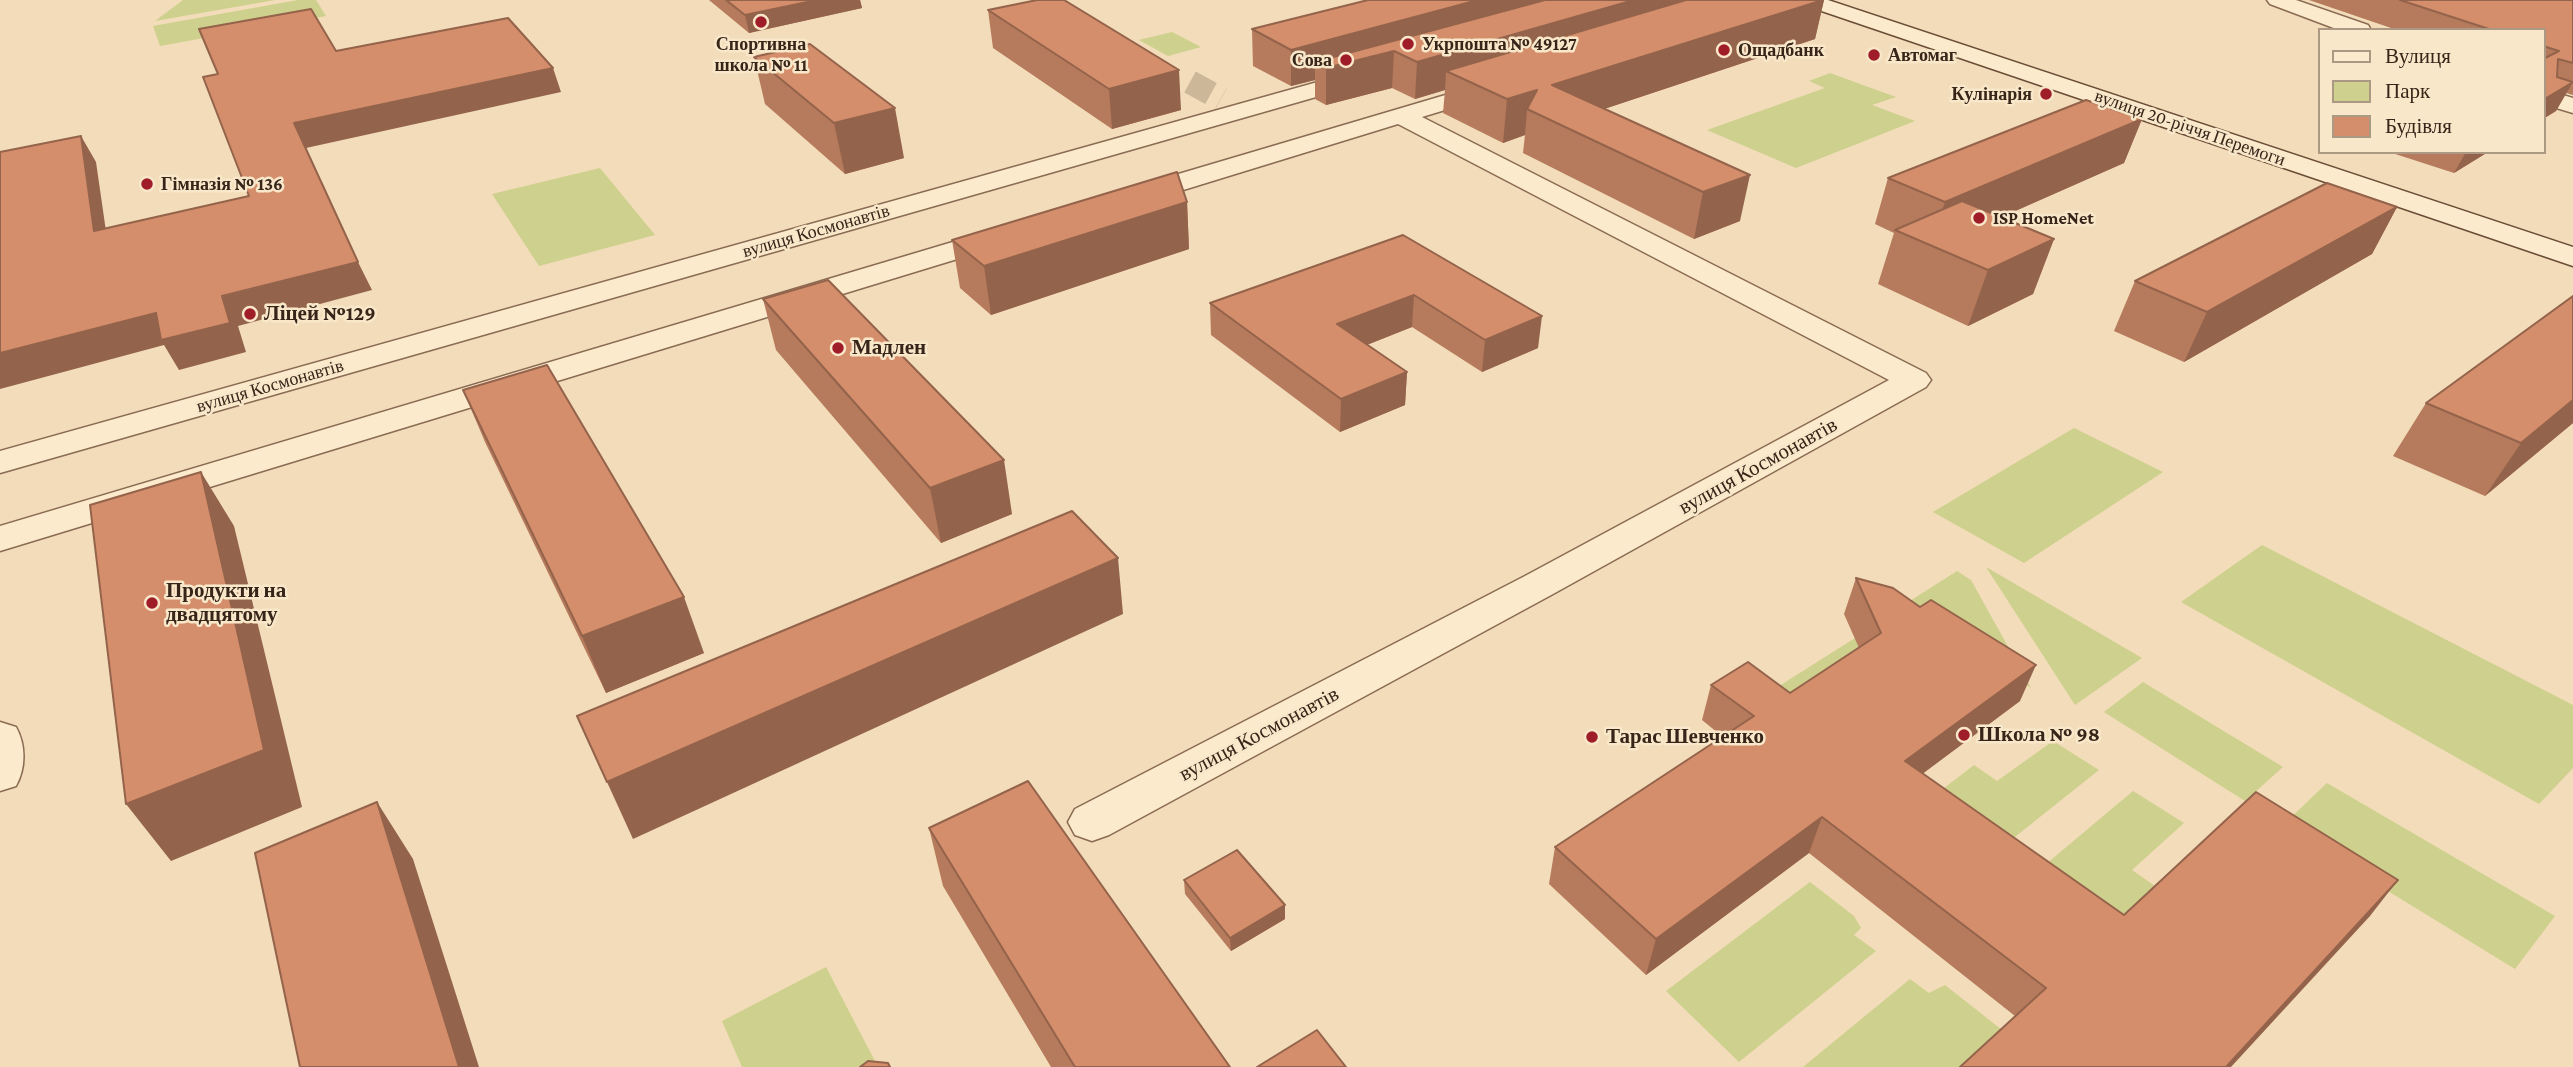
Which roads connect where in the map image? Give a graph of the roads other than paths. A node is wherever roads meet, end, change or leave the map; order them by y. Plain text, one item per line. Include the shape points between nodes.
1 (1808, 0) edge
2 (2277, 0) edge
3 (2331, 0) edge
4 (2301, 8) junction
5 (2355, 28) edge
6 (1384, 70) edge
7 (1521, 79) edge
8 (2545, 97) edge
9 (1231, 105) junction
10 (2573, 106) edge
11 (1401, 116) junction
12 (1304, 145) junction
13 (1110, 204) edge
14 (1031, 228) edge
15 (2573, 257) edge
16 (0, 462) edge
17 (0, 539) edge
18 (0, 739) edge
19 (0, 773) edge
20 (1092, 822) dead end

1 - 15 street, вулиця 20-річчя Перемоги
2 - 4 street
3 - 4 street
4 - 5 street
6 - 9 street, вулиця Космонавтів
7 - 11 street
8 - 10 street
9 - 12 street
9 - 16 street, вулиця Космонавтів
11 - 12 street
11 - 20 street, вулиця Космонавтів via 1914,380
12 - 13 street
14 - 17 street
18 - 19 street

